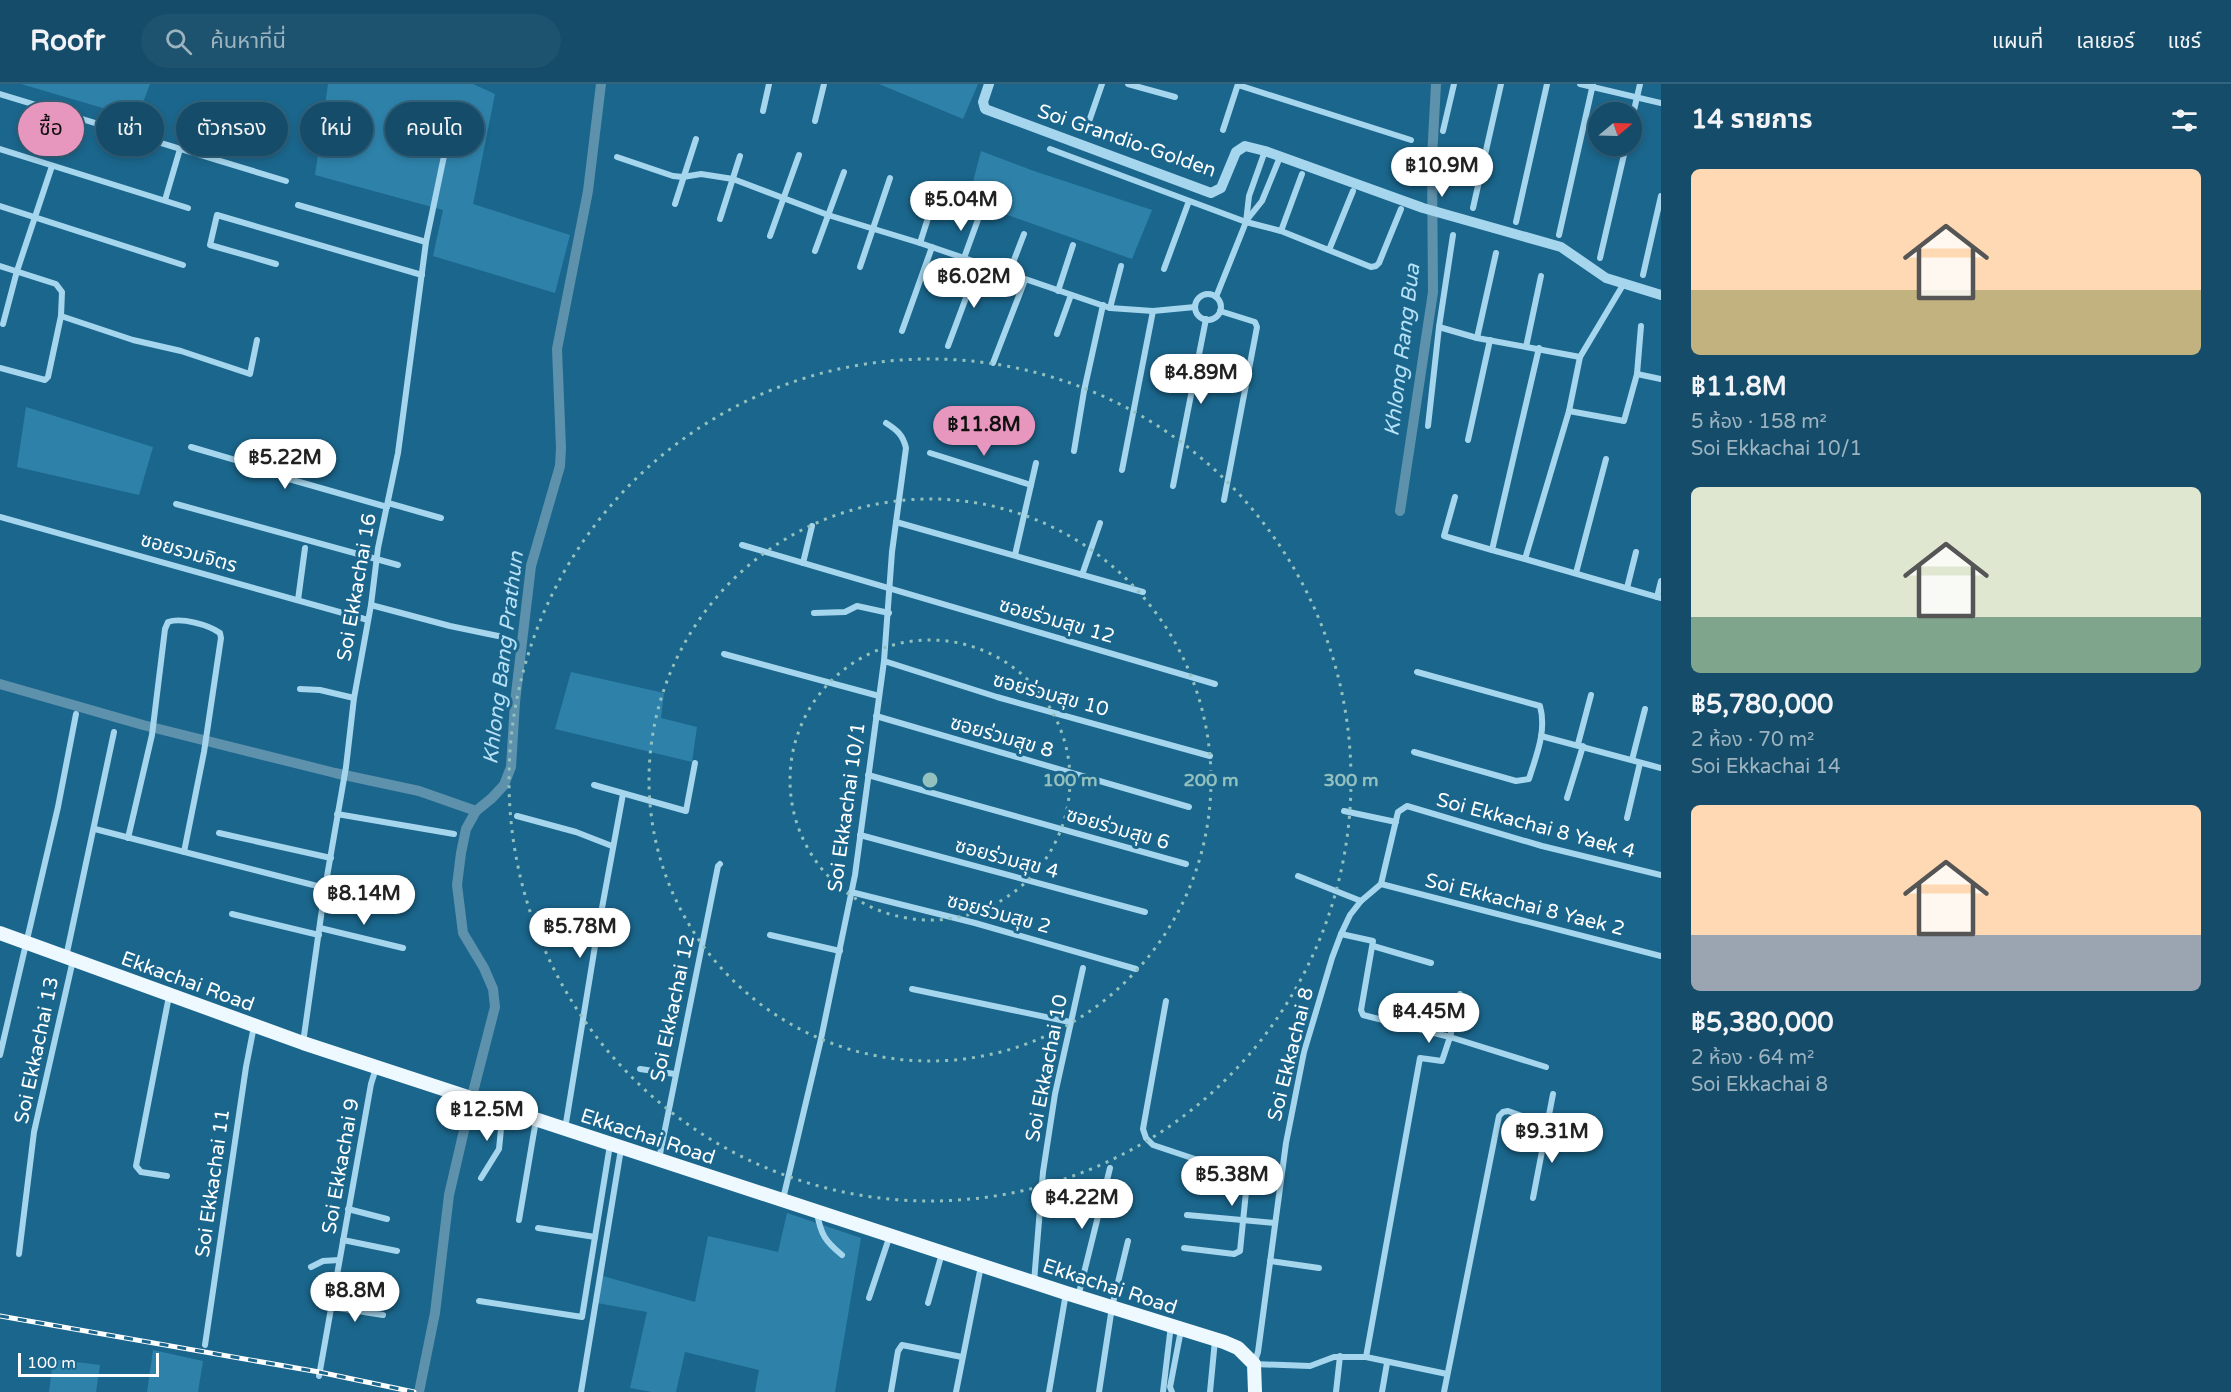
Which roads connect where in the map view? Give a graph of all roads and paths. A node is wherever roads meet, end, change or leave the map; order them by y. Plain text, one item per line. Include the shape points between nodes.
1 (769, 84) edge
2 (824, 84) edge
3 (989, 84) edge
4 (1102, 84) edge
5 (1128, 84) edge
6 (1238, 84) edge
7 (1454, 84) edge
8 (1501, 84) edge
9 (1547, 84) edge
10 (1580, 84) edge
11 (1640, 84) edge
12 (1593, 86) edge
13 (0, 94) edge
14 (1175, 97) dead end
15 (1637, 97) junction
16 (1636, 102) edge
17 (1661, 103) edge
18 (763, 111) dead end
19 (815, 121) dead end
20 (1086, 130) dead end
21 (1223, 130) dead end
22 (1443, 131) dead end
23 (696, 140) dead end
24 (1411, 140) dead end
25 (0, 148) edge
26 (176, 148) edge
27 (1050, 149) dead end
28 (1265, 151) junction
29 (799, 155) dead end
30 (178, 156) edge
31 (203, 156) edge
32 (444, 156) edge
33 (740, 156) dead end
34 (1624, 156) edge
35 (617, 157) dead end
36 (1280, 157) junction
37 (1442, 161) dead end
38 (52, 166) junction
39 (1482, 170) junction
40 (844, 172) dead end
41 (1302, 174) dead end
42 (683, 177) junction
43 (890, 178) dead end
44 (732, 179) junction
45 (286, 181) dead end
46 (1353, 191) dead end
47 (936, 193) dead end
48 (1661, 196) edge
49 (783, 198) junction
50 (165, 200) junction
51 (1189, 201) junction
52 (675, 204) dead end
53 (298, 205) dead end
54 (0, 206) edge
55 (188, 208) dead end
56 (1401, 208) dead end
57 (1473, 208) dead end
58 (980, 214) dead end
59 (828, 215) junction
60 (34, 217) junction
61 (720, 219) dead end
62 (1246, 222) junction
63 (1516, 222) dead end
64 (873, 228) junction
65 (1281, 231) junction
66 (1024, 234) dead end
67 (1453, 235) dead end
68 (1559, 235) dead end
69 (770, 236) dead end
70 (426, 242) junction
71 (920, 243) junction
72 (1072, 246) dead end
73 (932, 247) junction
74 (1329, 250) junction
75 (815, 251) dead end
76 (1496, 253) dead end
77 (964, 258) junction
78 (1600, 258) dead end
79 (979, 263) junction
80 (276, 264) dead end
81 (183, 265) dead end
82 (0, 266) edge
83 (1121, 266) dead end
84 (860, 267) dead end
85 (1164, 268) dead end
86 (17, 271) junction
87 (1009, 273) junction
88 (422, 275) junction
89 (1643, 275) dead end
90 (1542, 276) dead end
91 (1025, 280) junction
92 (1623, 285) junction
93 (1059, 291) junction
94 (1071, 295) junction
95 (1661, 295) edge
96 (1216, 297) junction
97 (1106, 307) junction
98 (1196, 308) junction
99 (1153, 311) junction
100 (1220, 311) junction
101 (61, 316) junction
102 (1206, 319) junction
103 (3, 324) dead end
104 (1641, 326) dead end
105 (1439, 327) junction
106 (902, 331) dead end
107 (1058, 334) dead end
108 (1477, 338) junction
109 (257, 340) dead end
110 (1490, 340) junction
111 (948, 346) dead end
112 (1526, 347) junction
113 (1539, 348) junction
114 (1580, 357) junction
115 (993, 363) dead end
116 (0, 368) edge
117 (1637, 374) junction
118 (1661, 379) edge
119 (1569, 411) junction
120 (886, 423) dead end
121 (1428, 426) dead end
122 (1468, 440) dead end
123 (190, 447) dead end
124 (1074, 451) dead end
125 (930, 453) dead end
126 (1606, 459) dead end
127 (1036, 463) dead end
128 (1122, 470) dead end
129 (1031, 485) junction
130 (1173, 486) dead end
131 (1455, 497) dead end
132 (1224, 500) dead end
133 (176, 504) dead end
134 (387, 505) junction
135 (0, 517) edge
136 (441, 518) dead end
137 (896, 522) junction
138 (1100, 524) dead end
139 (812, 526) dead end
140 (742, 545) dead end
141 (305, 548) dead end
142 (1492, 550) junction
143 (1636, 552) dead end
144 (1015, 555) junction
145 (377, 558) junction
146 (1525, 559) junction
147 (803, 563) junction
148 (398, 565) dead end
149 (1576, 573) junction
150 (1082, 575) junction
151 (1661, 581) edge
152 (891, 588) junction
153 (1627, 588) junction
154 (1143, 591) dead end
155 (1659, 597) edge
156 (298, 600) junction
157 (371, 605) junction
158 (814, 613) dead end
159 (889, 613) junction
160 (368, 620) junction
161 (503, 637) dead end
162 (724, 654) dead end
163 (884, 661) junction
164 (1417, 672) dead end
165 (1215, 684) dead end
166 (300, 689) dead end
167 (1591, 695) dead end
168 (879, 696) junction
169 (354, 698) junction
170 (1645, 709) dead end
171 (76, 714) dead end
172 (876, 716) junction
173 (114, 732) dead end
174 (1541, 736) junction
175 (1580, 745) junction
176 (1414, 752) dead end
177 (1210, 756) dead end
178 (1632, 760) junction
179 (1640, 762) junction
180 (695, 763) dead end
181 (1661, 768) edge
182 (867, 775) junction
183 (594, 785) dead end
184 (623, 794) junction
185 (1567, 798) dead end
186 (1189, 807) dead end
187 (1344, 811) dead end
188 (337, 814) junction
189 (517, 816) dead end
190 (1627, 818) dead end
191 (1396, 822) junction
192 (95, 829) junction
193 (219, 833) dead end
194 (454, 834) dead end
195 (860, 835) junction
196 (128, 838) junction
197 (612, 846) junction
198 (184, 852) junction
199 (331, 858) junction
200 (720, 864) dead end
201 (1186, 864) dead end
202 (1661, 875) edge
203 (1298, 876) dead end
204 (1381, 884) junction
205 (325, 888) junction
206 (851, 892) junction
207 (1361, 901) junction
208 (1145, 912) dead end
209 (232, 914) dead end
210 (319, 932) junction
211 (0, 933) edge
212 (770, 934) dead end
213 (1341, 934) junction
214 (28, 943) junction
215 (1373, 946) junction
216 (403, 948) dead end
217 (840, 951) junction
218 (1661, 956) edge
219 (69, 958) junction
220 (1431, 963) dead end
221 (1083, 968) dead end
222 (1136, 969) dead end
223 (912, 988) dead end
224 (1460, 994) dead end
225 (169, 995) junction
226 (1166, 1001) dead end
227 (1070, 1022) junction
228 (254, 1026) junction
229 (1450, 1037) junction
230 (303, 1043) junction
231 (0, 1055) edge
232 (1546, 1067) dead end
233 (376, 1068) junction
234 (640, 1069) dead end
235 (675, 1074) junction
236 (1553, 1094) dead end
237 (503, 1109) junction
238 (536, 1120) junction
239 (1546, 1125) junction
240 (565, 1129) junction
241 (1580, 1134) dead end
242 (616, 1146) junction
243 (658, 1160) junction
244 (1110, 1168) dead end
245 (167, 1176) dead end
246 (481, 1178) dead end
247 (1533, 1198) dead end
248 (783, 1199) junction
249 (348, 1209) junction
250 (816, 1210) junction
251 (1187, 1215) dead end
252 (387, 1219) dead end
253 (519, 1220) dead end
254 (1245, 1220) junction
255 (1275, 1223) junction
256 (538, 1228) dead end
257 (891, 1235) junction
258 (595, 1237) junction
259 (343, 1240) junction
260 (1128, 1241) dead end
261 (1184, 1248) dead end
262 (397, 1251) dead end
263 (942, 1252) junction
264 (20, 1254) dead end
265 (842, 1255) dead end
266 (339, 1260) junction
267 (1270, 1261) junction
268 (981, 1265) junction
269 (311, 1267) dead end
270 (1319, 1268) dead end
271 (1034, 1282) junction
272 (1072, 1295) junction
273 (869, 1298) dead end
274 (479, 1300) dead end
275 (928, 1303) dead end
276 (332, 1307) junction
277 (1112, 1307) junction
278 (383, 1315) dead end
279 (1176, 1328) junction
280 (1215, 1339) junction
281 (205, 1345) dead end
282 (1340, 1356) junction
283 (1366, 1357) junction
284 (962, 1358) junction
285 (1388, 1362) junction
286 (1254, 1364) junction
287 (1447, 1374) junction
288 (319, 1376) dead end
289 (581, 1392) edge
290 (891, 1392) edge
291 (956, 1392) edge
292 (1050, 1392) edge
293 (1099, 1392) edge
294 (1163, 1392) edge
295 (1172, 1392) edge
296 (1210, 1392) edge
297 (1255, 1392) edge
298 (1336, 1392) edge
299 (1382, 1392) edge
300 (1444, 1392) edge

1 - 18 street
2 - 19 street
3 - 28 street, Soi Grandio-Golden via 983,102 985,109 1211,193 1221,188 1238,149 1245,146
4 - 20 street
5 - 14 street
6 - 21 street
6 - 24 street
7 - 22 street
8 - 39 street
9 - 63 street
10 - 12 street
11 - 15 street
12 - 15 street
12 - 68 street
13 - 26 street
15 - 16 street
15 - 17 street
23 - 42 street
25 - 38 street
27 - 51 street
28 - 36 street, Soi Grandio-Golden
28 - 62 street via 1249,196
29 - 49 street
30 - 50 street
31 - 45 street
32 - 70 street, Soi Ekkachai 16
33 - 44 street
34 - 78 street
35 - 42 street
36 - 62 street via 1262,201
36 - 92 street, Soi Grandio-Golden via 1424,208 1561,247
37 - 39 street
38 - 50 street
38 - 60 street
39 - 57 street
40 - 59 street
41 - 65 street
42 - 44 street via 701,174
42 - 52 street
43 - 64 street
44 - 49 street
44 - 61 street
46 - 74 street
47 - 71 street
48 - 89 street
49 - 59 street
49 - 69 street
50 - 55 street
51 - 62 street
51 - 85 street
53 - 70 street
54 - 60 street
56 - 74 street via 1376,266
58 - 77 street
59 - 64 street
59 - 75 street
60 - 81 street
60 - 86 street
62 - 65 street
62 - 96 street
64 - 71 street
64 - 84 street
65 - 74 street
66 - 87 street
67 - 105 street
70 - 88 street, Soi Ekkachai 16
71 - 73 street
72 - 93 street
73 - 77 street
73 - 106 street
76 - 108 street
77 - 79 street
79 - 87 street
79 - 111 street
80 - 88 street via 210,245 217,215
82 - 86 street
83 - 97 street
86 - 101 street via 60,288
86 - 103 street
87 - 91 street
88 - 134 street, Soi Ekkachai 16 via 398,453
90 - 112 street
91 - 93 street
91 - 115 street
92 - 95 street, Soi Grandio-Golden
92 - 114 street
93 - 94 street
94 - 97 street
94 - 107 street
96 - 98 street via 1203,295
96 - 100 street
97 - 99 street
97 - 124 street via 1084,392
98 - 99 street
98 - 102 street via 1200,317
99 - 128 street
100 - 102 street via 1216,317
100 - 132 street via 1255,322 1257,327
101 - 109 street via 250,374
101 - 116 street via 45,380
102 - 130 street
104 - 117 street
105 - 108 street
105 - 121 street
108 - 110 street
110 - 112 street
110 - 122 street
112 - 113 street
113 - 114 street
113 - 142 street
114 - 119 street
117 - 118 street
117 - 119 street via 1624,421
119 - 146 street
120 - 137 street, Soi Ekkachai 10/1 via 898,430 906,448
123 - 134 street
125 - 129 street
126 - 149 street
127 - 129 street
129 - 144 street
131 - 142 street via 1444,536
133 - 145 street
134 - 136 street
134 - 145 street, Soi Ekkachai 16
135 - 156 street, ซอยรวมจิตร
137 - 144 street
137 - 152 street, Soi Ekkachai 10/1
138 - 150 street
139 - 147 street
140 - 147 street, ซอยร่วมสุข 12
141 - 156 street
142 - 146 street
143 - 153 street
144 - 150 street
145 - 148 street
145 - 157 street, Soi Ekkachai 16
146 - 149 street
147 - 152 street, ซอยร่วมสุข 12
149 - 153 street
150 - 154 street
151 - 155 street
152 - 159 street, Soi Ekkachai 10/1
152 - 165 street, ซอยร่วมสุข 12
153 - 155 street
156 - 160 street, ซอยรวมจิตร
157 - 160 street, Soi Ekkachai 16
157 - 161 street
158 - 159 street via 845,612 857,606
159 - 163 street, Soi Ekkachai 10/1
160 - 169 street, Soi Ekkachai 16
162 - 168 street
163 - 168 street, Soi Ekkachai 10/1
163 - 177 street, ซอยร่วมสุข 10
164 - 174 street via 1540,706
166 - 169 street
167 - 175 street
168 - 172 street, Soi Ekkachai 10/1
169 - 188 street, Soi Ekkachai 16
170 - 178 street
171 - 214 street
172 - 182 street, Soi Ekkachai 10/1
172 - 186 street, ซอยร่วมสุข 8
173 - 192 street, Soi Ekkachai 13
174 - 175 street
174 - 176 street via 1529,779 1516,781
175 - 178 street
175 - 185 street
178 - 179 street
179 - 181 street
179 - 190 street
180 - 184 street via 686,812
182 - 195 street, Soi Ekkachai 10/1
182 - 201 street, ซอยร่วมสุข 6
183 - 184 street
184 - 197 street
187 - 191 street
188 - 194 street
188 - 199 street, Soi Ekkachai 16
189 - 197 street
191 - 202 street, Soi Ekkachai 8 Yaek 4 via 1398,812 1407,806 1542,846
191 - 204 street
192 - 196 street
192 - 219 street, Soi Ekkachai 13
193 - 199 street
195 - 206 street, Soi Ekkachai 10/1
195 - 208 street, ซอยร่วมสุข 4
196 - 198 street
196 - 198 street via 152,735 165,629 175,619 215,629 221,638
197 - 240 street
198 - 205 street
199 - 205 street, Soi Ekkachai 16
200 - 235 street, Soi Ekkachai 12
203 - 207 street
204 - 207 street, Soi Ekkachai 8
204 - 218 street, Soi Ekkachai 8 Yaek 2
205 - 210 street, Soi Ekkachai 16
206 - 217 street, Soi Ekkachai 10/1
206 - 222 street, ซอยร่วมสุข 2 via 975,922
207 - 213 street, Soi Ekkachai 8
209 - 210 street
210 - 216 street
210 - 230 street, Soi Ekkachai 16
211 - 214 main road, Ekkachai Road
212 - 217 street
213 - 215 street via 1372,939
213 - 255 street, Soi Ekkachai 8 via 1304,1052
214 - 219 main road, Ekkachai Road
214 - 231 street
215 - 220 street
215 - 229 street via 1361,1013
217 - 248 street, Soi Ekkachai 10/1
219 - 225 main road, Ekkachai Road
219 - 264 street, Soi Ekkachai 13 via 34,1132
221 - 227 street, Soi Ekkachai 10
223 - 227 street
224 - 229 street
225 - 228 main road, Ekkachai Road
225 - 245 street via 136,1166 141,1172
226 - 254 street via 1143,1129 1146,1138 1153,1145 1198,1160 1247,1170
227 - 271 street, Soi Ekkachai 10 via 1043,1172
228 - 230 main road, Ekkachai Road
228 - 281 street, Soi Ekkachai 11
229 - 232 street
229 - 283 street via 1444,1060 1419,1060
230 - 233 main road, Ekkachai Road
233 - 237 main road, Ekkachai Road
233 - 249 street, Soi Ekkachai 9
234 - 235 street
235 - 243 street, Soi Ekkachai 12
236 - 239 street
237 - 238 main road, Ekkachai Road
237 - 246 street via 499,1149
238 - 240 main road, Ekkachai Road
238 - 253 street
239 - 241 street
239 - 247 street
239 - 287 street via 1508,1111 1499,1116
240 - 242 main road, Ekkachai Road
242 - 243 main road, Ekkachai Road
242 - 258 street
242 - 289 street
243 - 248 main road, Ekkachai Road
244 - 272 street
248 - 250 main road, Ekkachai Road
249 - 252 street
249 - 259 street, Soi Ekkachai 9
250 - 257 main road, Ekkachai Road
250 - 265 street via 820,1230
251 - 254 street
254 - 255 street
254 - 261 street via 1242,1247 1234,1254
255 - 267 street, Soi Ekkachai 8
256 - 258 street
257 - 263 main road, Ekkachai Road
257 - 273 street
258 - 274 street via 582,1317
259 - 262 street
259 - 266 street, Soi Ekkachai 9
260 - 277 street
263 - 268 main road, Ekkachai Road
263 - 275 street
266 - 269 street
266 - 276 street, Soi Ekkachai 9
267 - 270 street
267 - 286 street, Soi Ekkachai 8
268 - 271 main road, Ekkachai Road
268 - 284 street
271 - 272 main road, Ekkachai Road
272 - 277 main road, Ekkachai Road
272 - 292 street
276 - 278 street
276 - 288 street, Soi Ekkachai 9
277 - 279 main road, Ekkachai Road
277 - 293 street
279 - 280 main road, Ekkachai Road
279 - 294 street
279 - 295 street
280 - 286 main road, Ekkachai Road via 1238,1348
280 - 296 street
282 - 283 street
282 - 286 street via 1310,1366
282 - 298 street
283 - 285 street
284 - 290 street via 902,1345
284 - 291 street
285 - 287 street
285 - 299 street
286 - 297 main road
287 - 300 street

